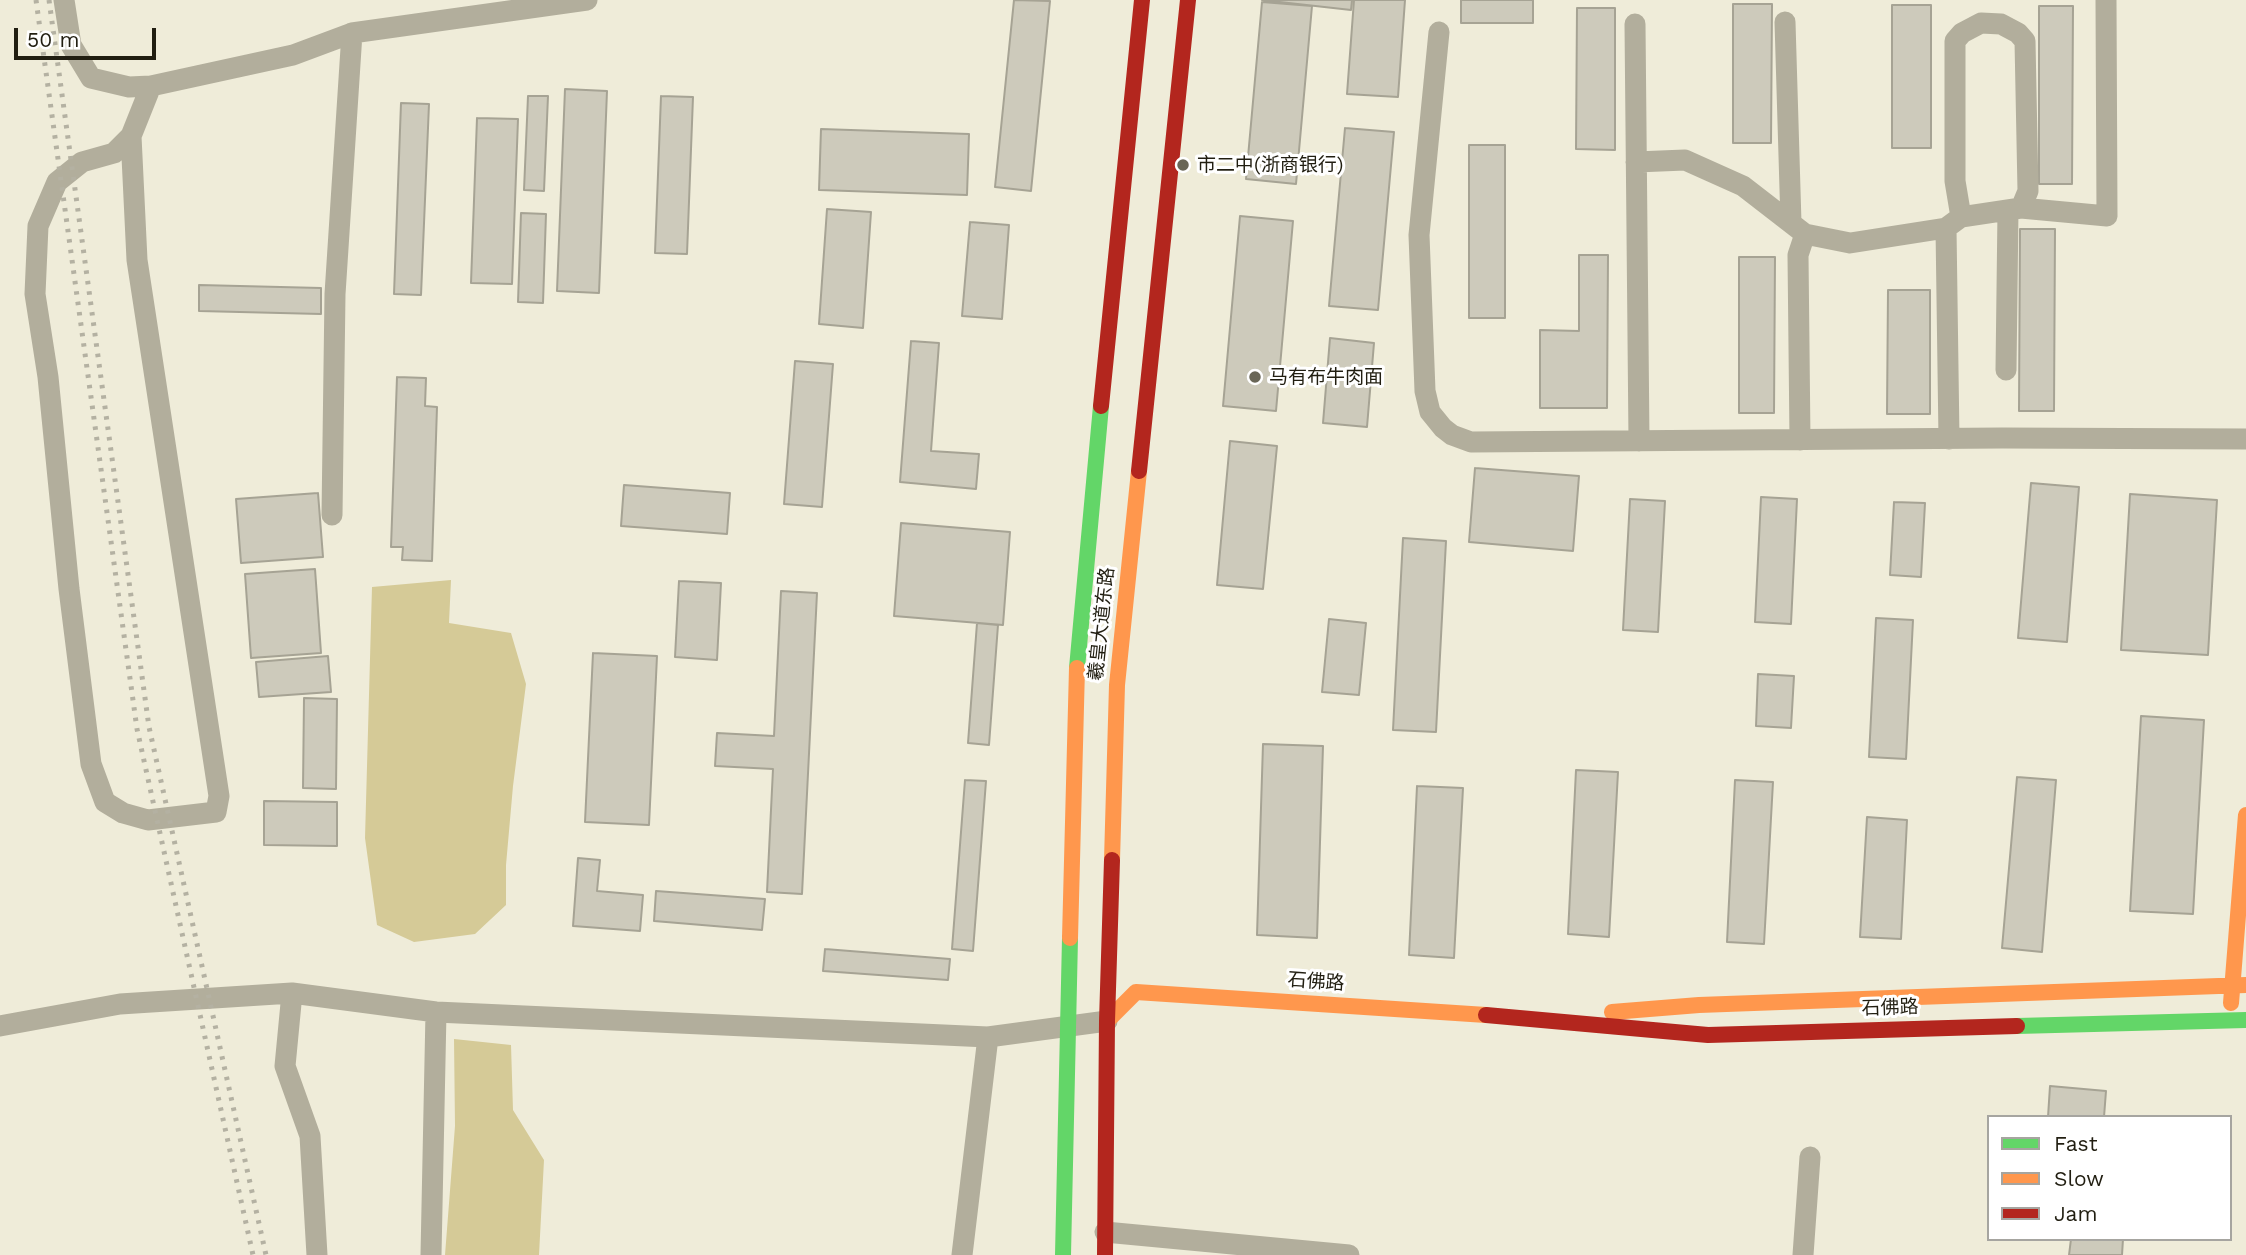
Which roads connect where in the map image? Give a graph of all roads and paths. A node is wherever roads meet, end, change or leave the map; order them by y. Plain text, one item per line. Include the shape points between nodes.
1 (64, 0) edge
2 (587, 0) edge
3 (1142, 0) edge
4 (1188, 0) edge
5 (2106, 0) edge
6 (1784, 23) dead end
7 (1635, 24) dead end
8 (1439, 32) dead end
9 (352, 33) junction
10 (151, 86) junction
11 (131, 136) junction
12 (1636, 162) junction
13 (2014, 209) junction
14 (1954, 222) junction
15 (1798, 228) junction
16 (2006, 370) dead end
17 (1949, 439) junction
18 (2246, 439) edge
19 (1800, 440) junction
20 (1639, 441) junction
21 (332, 515) dead end
22 (2246, 815) edge
23 (2239, 986) edge
24 (292, 993) junction
25 (436, 1012) junction
26 (1535, 1018) junction
27 (2238, 1020) edge
28 (1107, 1021) junction
29 (0, 1026) edge
30 (1067, 1026) junction
31 (988, 1037) junction
32 (1810, 1157) dead end
33 (1105, 1232) junction
34 (317, 1255) edge
35 (431, 1255) edge
36 (962, 1255) edge
37 (1063, 1255) edge
38 (1105, 1255) edge
39 (1349, 1255) edge
40 (1803, 1255) edge

1 - 10 street via 71,45 91,78 129,87
2 - 9 street
3 - 30 main road, 羲皇大道东路 via 1076,684
4 - 28 main road, 羲皇大道东路 via 1117,685
5 - 13 street via 2107,216
6 - 15 street
7 - 12 street
8 - 20 street via 1419,234 1425,391 1430,412 1452,435 1471,442
9 - 10 street via 293,55
9 - 21 street via 335,294
10 - 11 street
11 - 11 street via 114,153 82,162 57,182 38,226 35,294 91,764 105,802 148,820 216,811 219,796 137,260
12 - 15 street via 1685,160 1743,186
12 - 20 street
13 - 14 street
13 - 14 street via 2028,191 2025,41 2010,27 1981,23 1955,41
13 - 16 street
14 - 15 street via 1850,243
14 - 17 street
15 - 19 street
17 - 18 street
17 - 19 street
19 - 20 street
22 - 23 main road
23 - 26 main road, 石佛路 via 1699,1004
23 - 27 main road
24 - 25 street
24 - 29 street via 120,1004
24 - 34 street via 285,1066 310,1136
25 - 31 street
25 - 35 street
26 - 27 main road, 石佛路 via 1708,1034
26 - 28 main road, 石佛路 via 1136,992
28 - 30 street
28 - 33 main road, 羲皇大道东路
30 - 31 street
30 - 37 main road, 羲皇大道东路
31 - 36 street
32 - 40 street
33 - 38 main road, 羲皇大道东路
33 - 39 street

